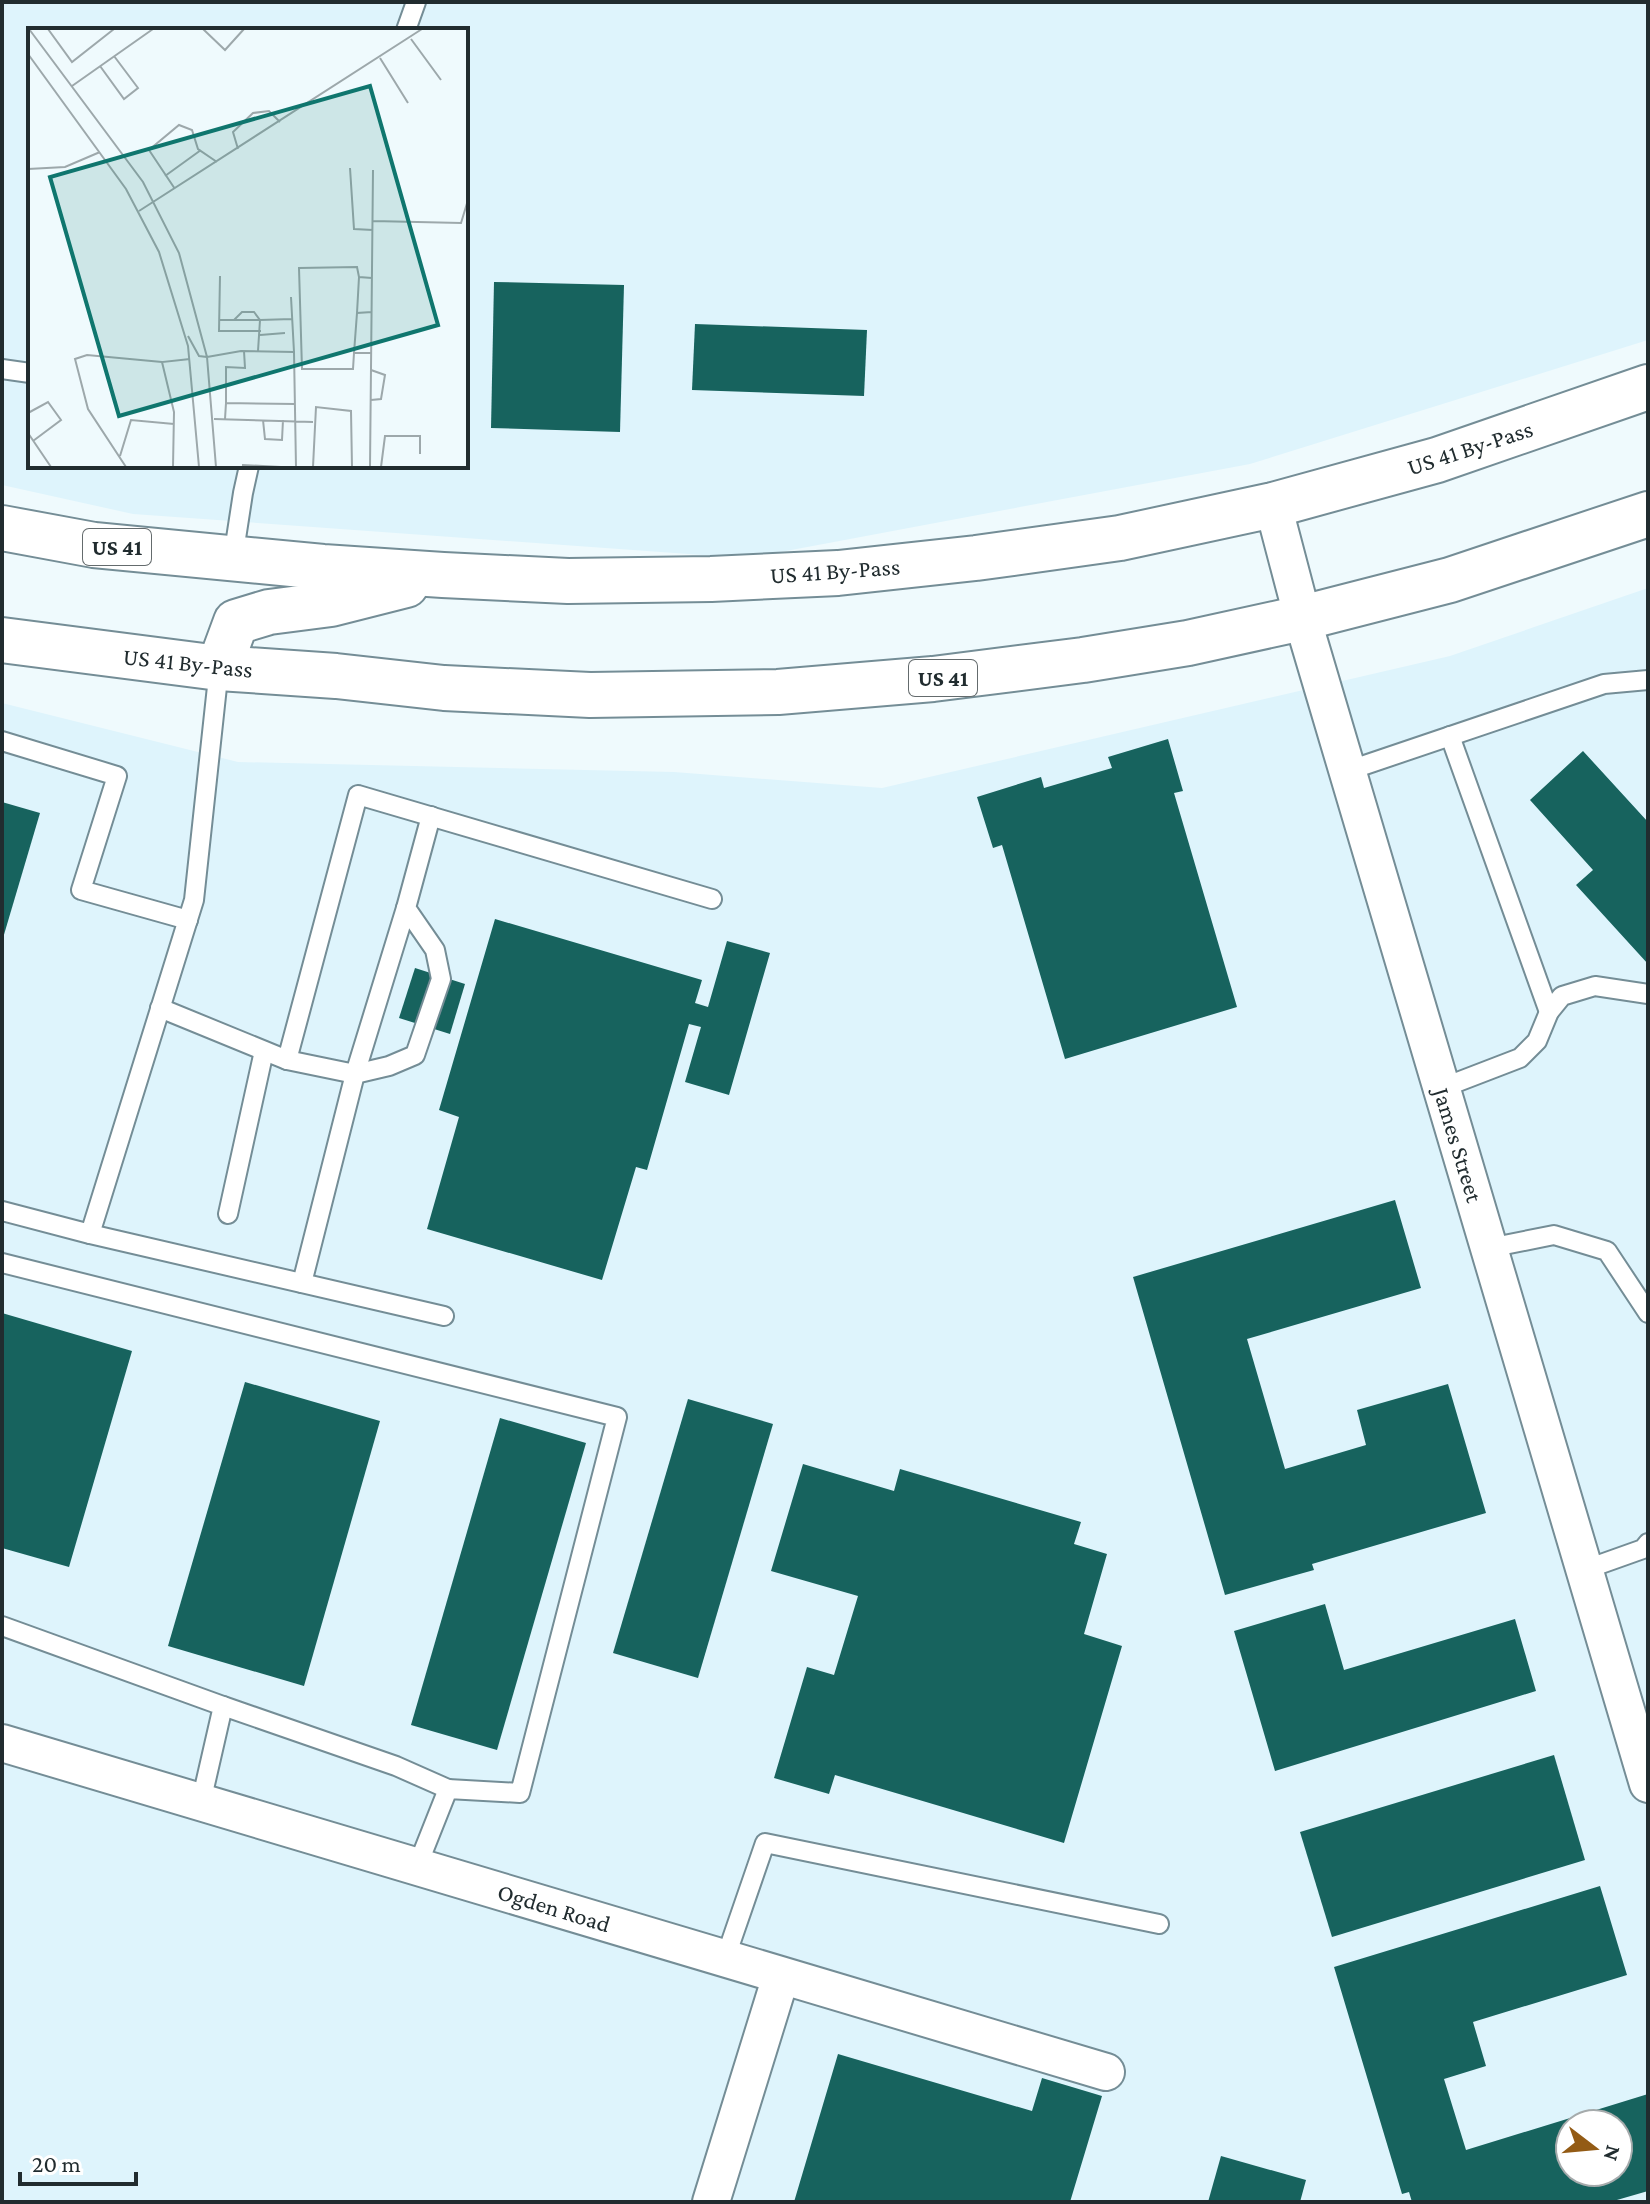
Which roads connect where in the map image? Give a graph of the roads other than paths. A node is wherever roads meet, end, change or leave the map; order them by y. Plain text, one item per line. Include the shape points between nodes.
1 (416, 2) edge
2 (407, 28) edge
3 (2, 369) edge
4 (28, 373) edge
5 (1648, 387) edge
6 (249, 468) edge
7 (1273, 505) junction
8 (1648, 514) edge
9 (2, 528) edge
10 (233, 558) junction
11 (443, 575) junction
12 (1302, 618) junction
13 (2, 640) edge
14 (219, 668) junction
15 (1648, 680) edge
16 (1450, 736) junction
17 (2, 741) edge
18 (1347, 771) junction
19 (431, 816) junction
20 (712, 899) dead end
21 (406, 908) junction
22 (188, 920) junction
23 (1648, 994) edge
24 (160, 1008) junction
25 (1549, 1012) junction
26 (264, 1051) junction
27 (287, 1060) junction
28 (355, 1074) junction
29 (1442, 1088) junction
30 (2, 1211) edge
31 (228, 1214) dead end
32 (90, 1234) junction
33 (1489, 1248) junction
34 (2, 1263) edge
35 (302, 1283) junction
36 (1648, 1313) edge
37 (444, 1316) dead end
38 (1648, 1543) edge
39 (1584, 1570) junction
40 (2, 1626) edge
41 (223, 1706) junction
42 (2, 1743) edge
43 (1648, 1784) edge
44 (448, 1789) junction
45 (201, 1802) junction
46 (417, 1867) junction
47 (1159, 1924) dead end
48 (725, 1959) junction
49 (781, 1976) junction
50 (1106, 2072) dead end
51 (711, 2202) edge

1 - 2 lane
3 - 4 lane
5 - 7 main road, US 41 By-Pass / US 41 via 1437,460
6 - 10 lane
7 - 11 main road, US 41 By-Pass / US 41 via 1120,538 838,573 568,581
7 - 12 street, James Street
8 - 12 main road, US 41 By-Pass / US 41 via 1450,580
9 - 10 main road, US 41 By-Pass / US 41 via 94,545
10 - 11 main road, US 41 By-Pass / US 41
11 - 14 main road via 236,622
12 - 14 main road, US 41 By-Pass / US 41 via 1083,660 778,692 590,695
12 - 18 street, James Street
13 - 14 main road, US 41 By-Pass / US 41
14 - 22 lane
15 - 16 lane via 1604,684
16 - 18 lane
16 - 25 lane
17 - 22 lane via 117,776 81,890
18 - 29 street, James Street
19 - 20 lane
19 - 21 lane
19 - 27 lane via 358,795
21 - 28 lane
21 - 28 lane via 435,950 441,979 415,1055
22 - 24 lane
23 - 25 lane via 1595,986 1562,996
24 - 26 lane
24 - 32 lane
25 - 29 lane via 1537,1041 1520,1058
26 - 27 lane
26 - 31 lane
27 - 28 lane
28 - 35 lane
29 - 33 street, James Street
30 - 32 lane
32 - 35 lane
33 - 36 lane via 1554,1235 1607,1251
33 - 39 street, James Street
34 - 44 lane via 617,1417 520,1793
35 - 37 lane
38 - 39 lane
39 - 43 street, James Street
40 - 41 lane
41 - 44 lane
41 - 45 lane
42 - 45 street, Ogden Road
44 - 46 lane
45 - 46 street, Ogden Road
46 - 48 street, Ogden Road
47 - 48 lane via 765,1843
48 - 49 street, Ogden Road
49 - 50 street, Ogden Road
49 - 51 street

